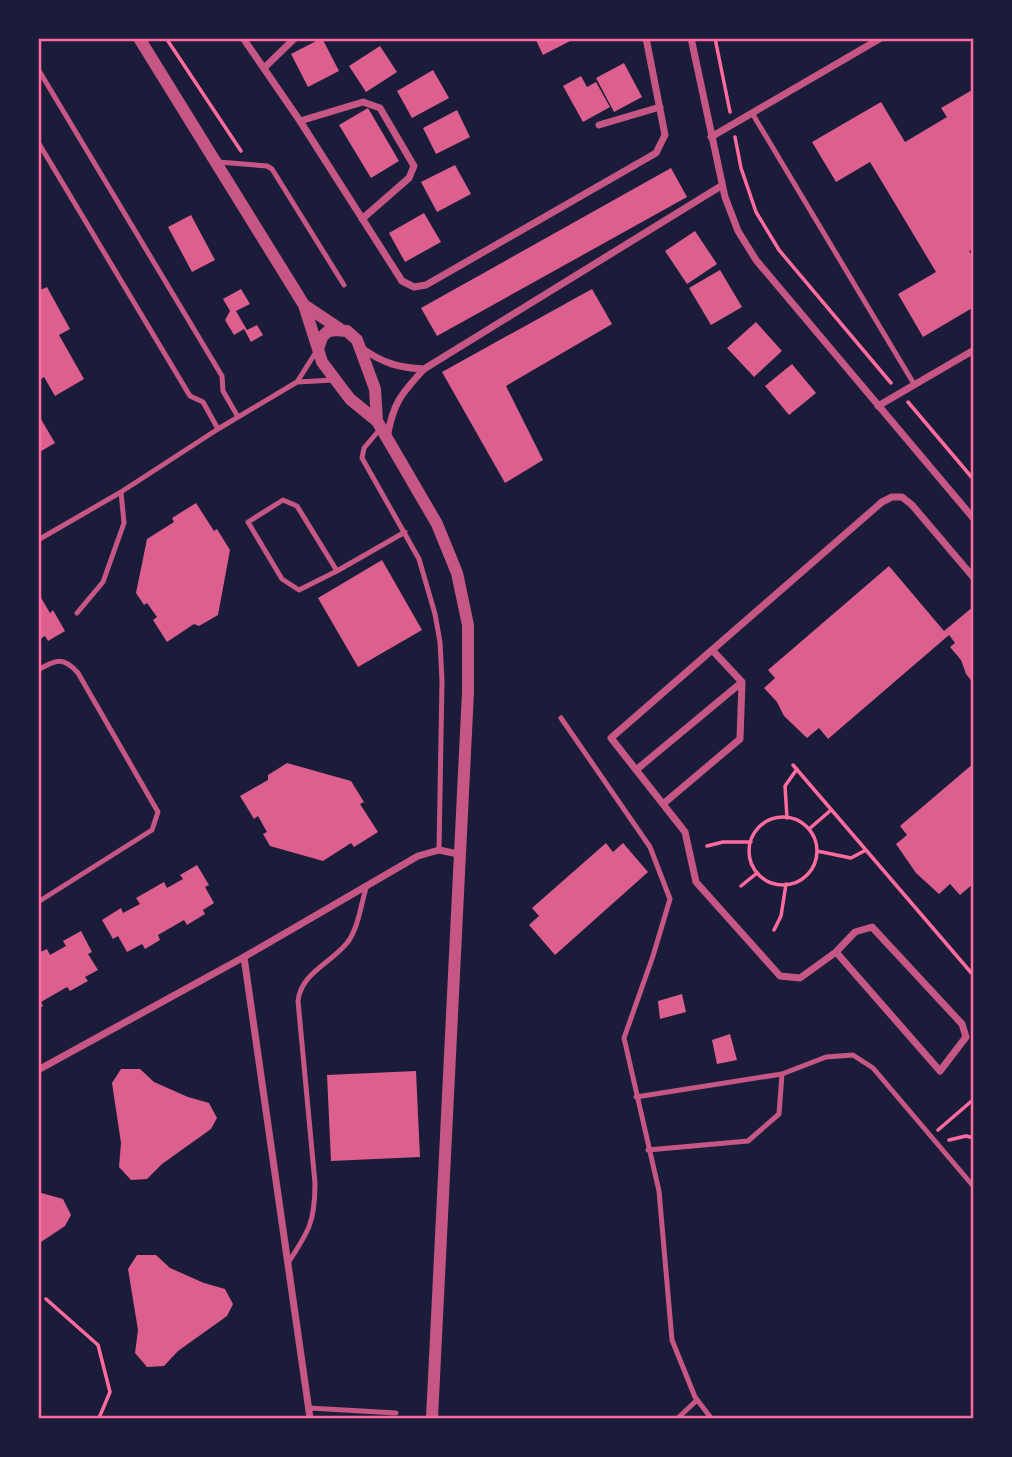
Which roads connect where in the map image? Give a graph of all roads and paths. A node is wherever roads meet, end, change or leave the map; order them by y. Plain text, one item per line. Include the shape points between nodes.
1 (139, 38) edge
2 (166, 38) edge
3 (243, 38) edge
4 (295, 38) edge
5 (646, 38) edge
6 (691, 38) edge
7 (715, 38) edge
8 (881, 38) edge
9 (264, 68) junction
10 (38, 69) edge
11 (660, 107) junction
12 (752, 113) junction
13 (300, 121) junction
14 (733, 124) junction
15 (599, 125) dead end
16 (711, 137) junction
17 (38, 142) edge
18 (215, 162) junction
19 (250, 164) junction
20 (721, 186) junction
21 (362, 219) junction
22 (344, 285) dead end
23 (304, 305) junction
24 (340, 329) junction
25 (359, 347) junction
26 (318, 349) junction
27 (974, 349) edge
28 (424, 369) junction
29 (335, 380) junction
30 (297, 382) junction
31 (914, 384) junction
32 (375, 389) junction
33 (900, 393) junction
34 (350, 399) junction
35 (878, 406) junction
36 (238, 417) junction
37 (218, 429) junction
38 (381, 429) junction
39 (974, 480) edge
40 (121, 492) junction
41 (974, 519) edge
42 (405, 532) junction
43 (38, 540) edge
44 (337, 571) junction
45 (974, 578) edge
46 (77, 613) dead end
47 (713, 651) junction
48 (38, 670) edge
49 (742, 682) junction
50 (561, 718) dead end
51 (636, 770) junction
52 (663, 804) junction
53 (832, 810) junction
54 (787, 818) junction
55 (810, 829) junction
56 (751, 842) junction
57 (707, 846) dead end
58 (439, 850) junction
59 (866, 850) junction
60 (817, 851) junction
61 (458, 854) junction
62 (757, 873) junction
63 (786, 884) junction
64 (367, 885) junction
65 (741, 886) dead end
66 (38, 902) edge
67 (774, 930) dead end
68 (836, 951) junction
69 (244, 957) junction
70 (974, 976) edge
71 (38, 1070) edge
72 (782, 1074) junction
73 (636, 1097) junction
74 (974, 1099) edge
75 (974, 1138) edge
76 (649, 1150) junction
77 (974, 1188) edge
78 (287, 1265) junction
79 (46, 1299) dead end
80 (697, 1400) junction
81 (309, 1408) junction
82 (396, 1413) dead end
83 (99, 1419) edge
84 (310, 1419) edge
85 (432, 1419) edge
86 (678, 1419) edge
87 (711, 1419) edge

1 - 18 street
2 - 19 path
3 - 9 street
4 - 9 street
5 - 11 street
6 - 16 street
7 - 14 path
8 - 12 street
9 - 13 street
10 - 36 lane via 222,376 223,391
11 - 15 street
11 - 21 street via 665,135 656,153 426,285 402,281
12 - 14 street
12 - 31 lane
13 - 21 street
13 - 21 street via 363,102 380,108 414,166 409,178
14 - 16 street
14 - 33 path via 756,212 779,250
16 - 20 street
17 - 37 lane via 190,396 203,402
18 - 19 lane
18 - 23 street
19 - 22 lane via 267,166 280,179
20 - 28 street
20 - 35 street via 738,231 756,260
23 - 24 street
23 - 26 street
24 - 25 street via 352,335
24 - 26 street via 327,332
25 - 28 street via 382,362
25 - 32 street
26 - 29 street via 321,362
26 - 30 lane
27 - 31 street
28 - 38 street via 400,395
29 - 30 lane
29 - 34 street
30 - 36 lane
31 - 33 street
32 - 34 street via 366,400
32 - 38 street
33 - 35 street
33 - 39 path
34 - 38 street
35 - 41 street
36 - 37 lane
37 - 40 lane
38 - 42 lane via 364,448 362,458
38 - 61 street via 437,524 457,573 468,625
40 - 43 lane
40 - 46 lane via 124,523 103,582
42 - 44 lane
42 - 58 lane via 427,582 440,642
44 - 44 lane via 297,506 283,500 248,522 282,579 299,590
45 - 47 street via 912,505 902,497 892,498
47 - 49 street
47 - 51 street via 611,738
48 - 66 lane via 60,661 78,673 158,812 145,836
49 - 51 street
49 - 52 street via 740,739
50 - 73 lane via 650,847 670,899 624,1038
51 - 52 street
52 - 68 street via 685,832 696,882 780,976 800,978
53 - 54 path via 795,767 785,786
53 - 55 path
53 - 59 path
54 - 55 path
54 - 56 path via 771,819
55 - 60 path
56 - 57 path
56 - 62 path
58 - 61 street
58 - 64 street via 418,856
59 - 60 path via 851,858
59 - 70 path
60 - 63 path via 809,873
61 - 85 street
62 - 63 path
62 - 65 path
63 - 67 path
64 - 69 street
64 - 78 lane via 348,942 299,992 315,1206 306,1235
68 - 68 street via 923,1051 940,1071 966,1037 962,1024 872,927 855,932
69 - 71 street
69 - 78 street
72 - 73 lane
72 - 76 lane via 779,1114 748,1141
72 - 77 lane via 826,1057 853,1055 873,1068
73 - 76 lane
74 - 75 path via 938,1130 947,1141
76 - 80 lane via 659,1191 672,1340
78 - 81 street
79 - 83 path via 98,1345 110,1392
80 - 86 lane
80 - 87 lane
81 - 82 lane
81 - 84 street

